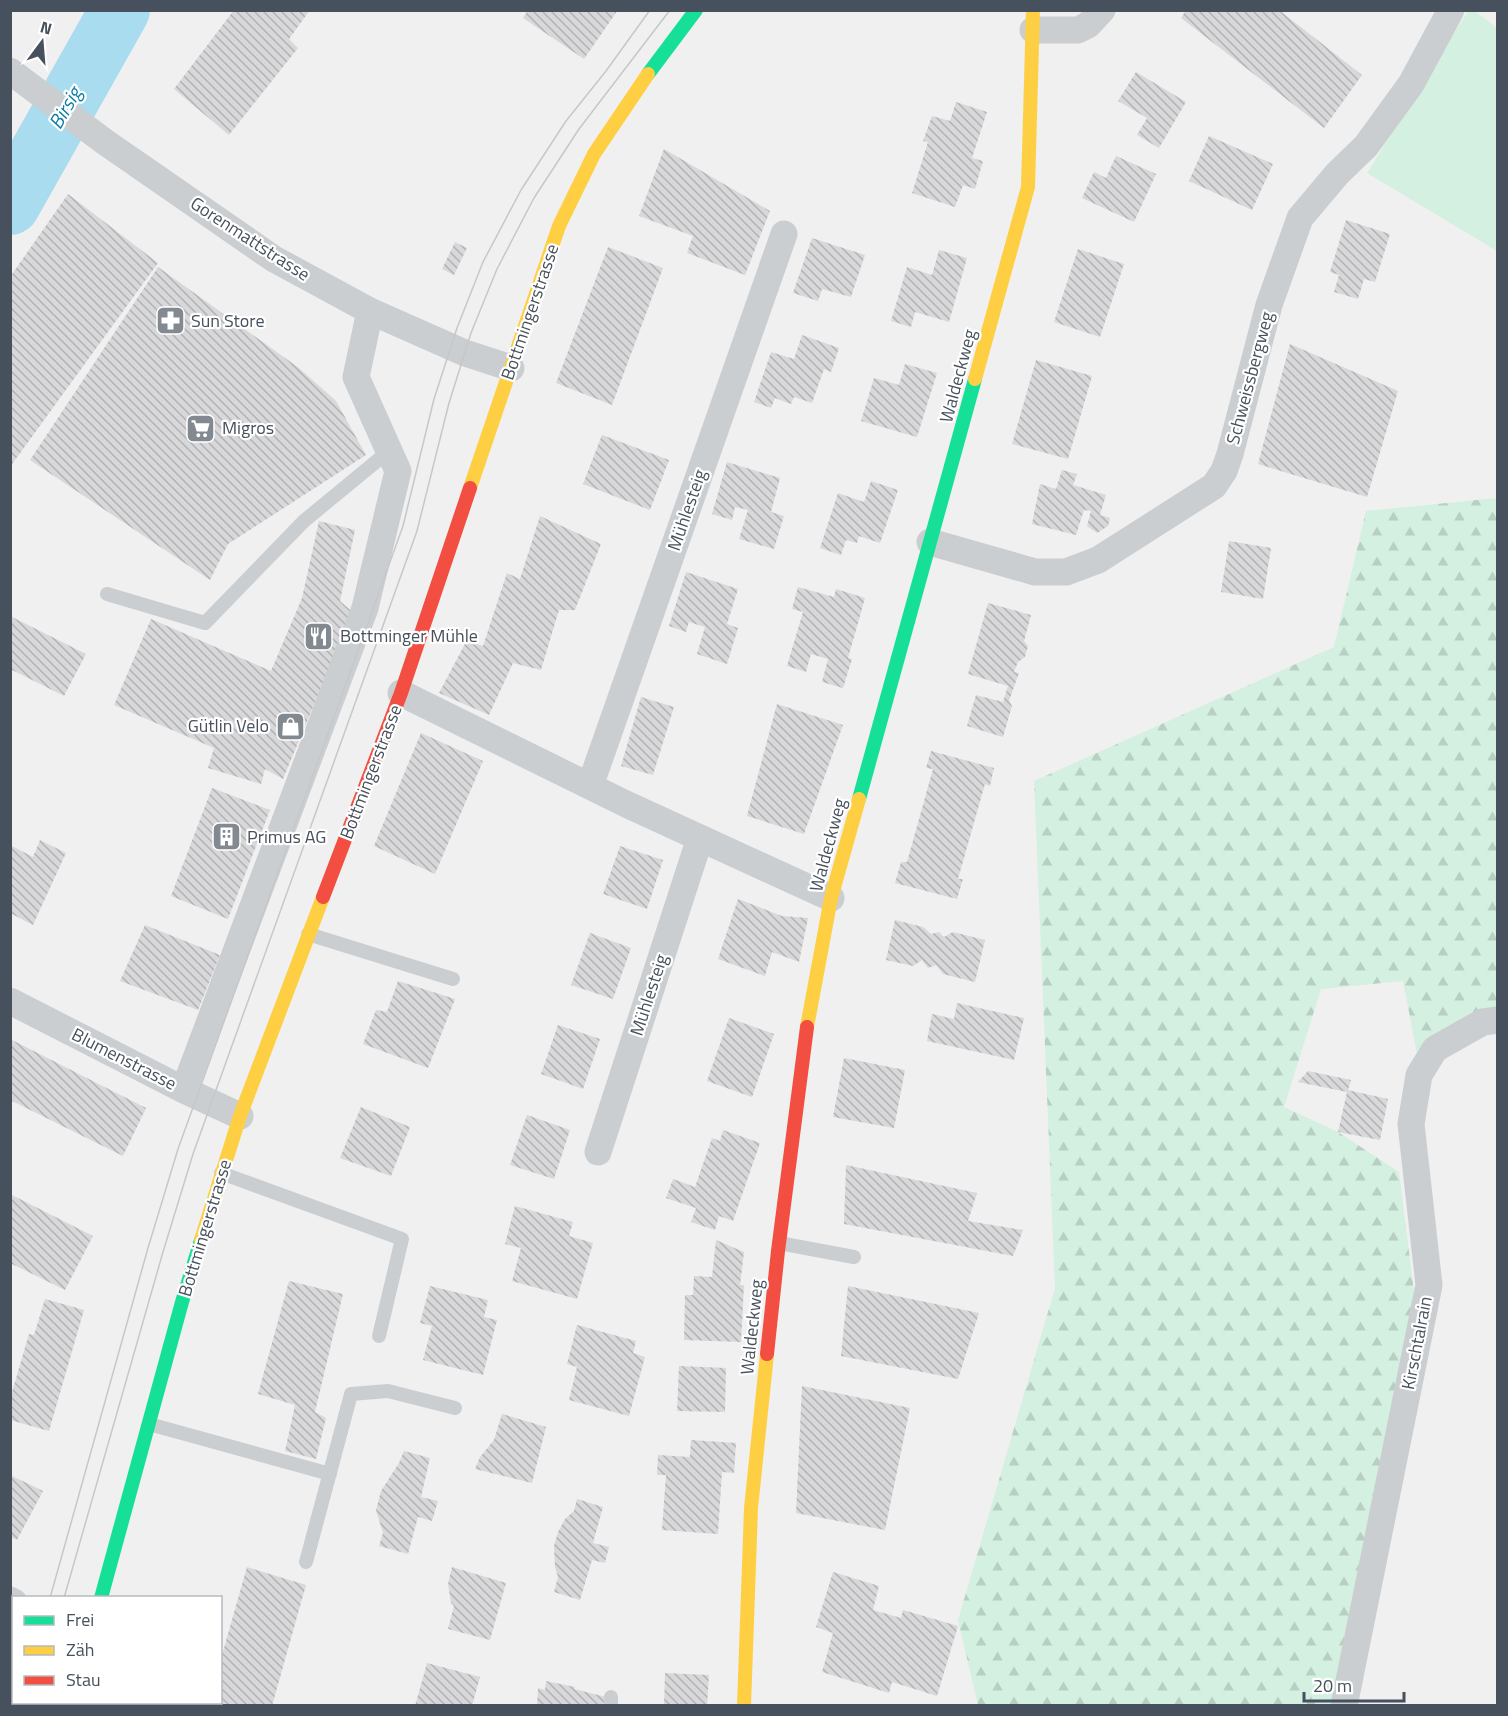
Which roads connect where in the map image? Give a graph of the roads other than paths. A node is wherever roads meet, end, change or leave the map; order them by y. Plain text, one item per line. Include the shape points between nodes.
1 (696, 10) edge
2 (1102, 10) edge
3 (1451, 10) edge
4 (1033, 20) edge
5 (13, 72) edge
6 (784, 234) dead end
7 (370, 311) junction
8 (511, 368) junction
9 (389, 451) junction
10 (930, 542) junction
11 (106, 594) dead end
12 (401, 693) junction
13 (590, 786) junction
14 (700, 838) junction
15 (831, 898) junction
16 (309, 934) junction
17 (453, 979) dead end
18 (10, 1001) edge
19 (1497, 1020) edge
20 (184, 1090) junction
21 (240, 1116) junction
22 (598, 1152) dead end
23 (221, 1173) junction
24 (779, 1244) junction
25 (854, 1257) dead end
26 (379, 1336) dead end
27 (455, 1408) dead end
28 (149, 1424) junction
29 (330, 1474) junction
30 (306, 1562) dead end
31 (102, 1596) edge
32 (1347, 1705) edge
33 (744, 1706) edge

1 - 8 main road, Bottmingerstrasse via 600,143 577,184
2 - 4 street via 1078,30
3 - 10 street, Schweissbergweg via 1411,84 1366,146 1300,218 1269,305 1230,454 1214,486 1098,560 1066,572 1035,572
4 - 10 main road, Waldeckweg via 1028,187
5 - 7 street, Gorenmattstrasse via 105,142 274,259
6 - 13 street, Mühlesteig
7 - 8 street, Gorenmattstrasse via 465,353
7 - 9 street via 356,377
8 - 12 main road, Bottmingerstrasse
9 - 11 lane via 304,522 205,623
9 - 20 street via 398,471 365,608
10 - 15 main road, Waldeckweg
12 - 13 street
12 - 16 main road, Bottmingerstrasse
13 - 14 street
14 - 15 street
14 - 22 street, Mühlesteig
15 - 24 main road, Waldeckweg via 809,1008
16 - 17 lane
16 - 21 main road, Bottmingerstrasse
18 - 20 street, Blumenstrasse
19 - 32 street, Kirschtalrain via 1483,1022 1435,1049 1419,1075 1411,1124 1429,1285
20 - 21 street, Blumenstrasse
21 - 23 main road, Bottmingerstrasse
23 - 26 lane via 402,1239
23 - 28 main road, Bottmingerstrasse
24 - 25 lane
24 - 33 main road, Waldeckweg via 751,1508
27 - 29 lane via 388,1391 351,1394
28 - 29 lane
28 - 31 main road, Bottmingerstrasse
29 - 30 lane

